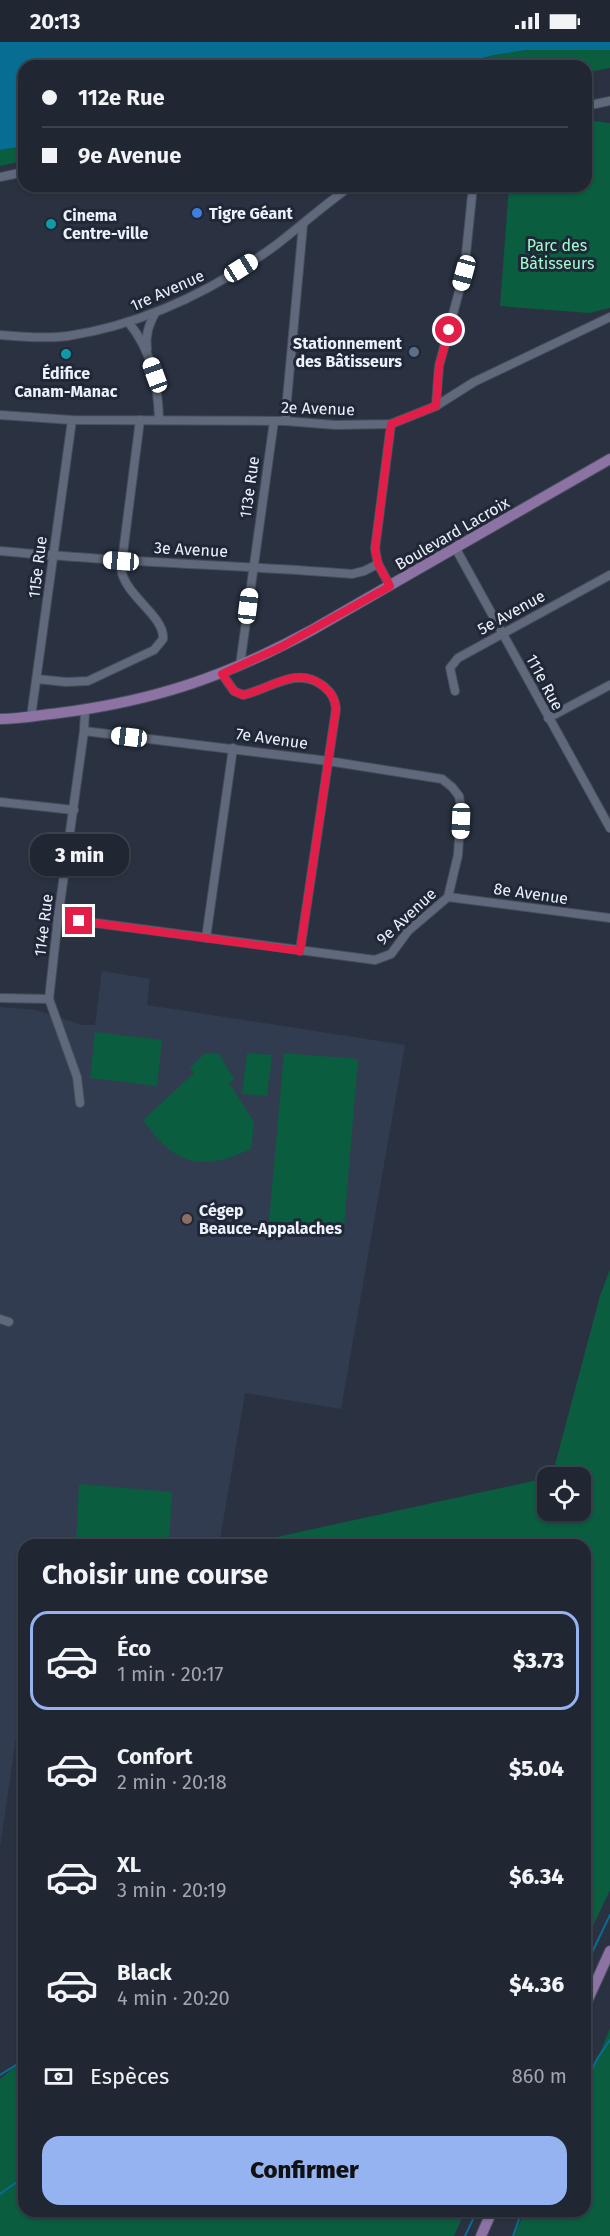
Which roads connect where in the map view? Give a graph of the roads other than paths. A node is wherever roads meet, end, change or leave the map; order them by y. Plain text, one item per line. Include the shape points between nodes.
1 (610, 101) edge
2 (592, 105) edge
3 (18, 173) edge
4 (0, 177) edge
5 (344, 192) edge
6 (472, 192) edge
7 (303, 225) junction
8 (155, 314) junction
9 (610, 317) edge
10 (129, 323) junction
11 (0, 335) edge
12 (148, 355) junction
13 (436, 406) junction
14 (0, 415) edge
15 (72, 420) junction
16 (140, 420) junction
17 (159, 420) junction
18 (274, 421) junction
19 (285, 421) junction
20 (391, 424) junction
21 (607, 463) edge
22 (456, 549) junction
23 (0, 551) edge
24 (53, 556) junction
25 (121, 561) junction
26 (378, 564) junction
27 (253, 567) junction
28 (610, 575) edge
29 (390, 586) junction
30 (502, 634) junction
31 (240, 665) junction
32 (222, 674) junction
33 (38, 680) junction
34 (610, 685) edge
35 (455, 691) dead end
36 (85, 710) junction
37 (31, 717) junction
38 (548, 718) junction
39 (0, 719) edge
40 (84, 731) junction
41 (233, 748) junction
42 (328, 761) junction
43 (452, 787) joint
44 (0, 802) edge
45 (74, 810) junction
46 (610, 828) edge
47 (448, 897) junction
48 (58, 918) junction
49 (610, 918) edge
50 (206, 938) junction
51 (300, 951) junction
52 (0, 998) edge
53 (49, 999) junction
54 (81, 1103) dead end
55 (610, 1951) edge
56 (591, 1993) edge
57 (489, 2217) edge
58 (481, 2236) edge

1 - 2 street
3 - 4 street
5 - 7 street, 1re Avenue
6 - 13 street via 464,273 439,366
7 - 8 street, 1re Avenue via 228,277
7 - 19 street
8 - 10 street, 1re Avenue
8 - 12 street via 146,340
9 - 13 street, 2e Avenue via 474,382
10 - 11 street, 1re Avenue via 67,336
10 - 12 street
12 - 17 street via 158,392
13 - 20 street, 2e Avenue
14 - 15 street, 2e Avenue
15 - 16 street, 2e Avenue
15 - 24 street, 115e Rue
16 - 17 street, 2e Avenue
16 - 25 street
17 - 18 street, 2e Avenue
18 - 19 street, 2e Avenue
18 - 27 street, 113e Rue
19 - 20 street, 2e Avenue
20 - 26 street via 375,549
21 - 22 main road, Boulevard Lacroix
22 - 29 main road, Boulevard Lacroix
22 - 30 street, 111e Rue
23 - 24 street, 3e Avenue
24 - 25 street, 3e Avenue
24 - 33 street, 115e Rue
25 - 27 street, 3e Avenue
25 - 33 street via 128,589 163,631 160,644 88,681
26 - 27 street, 3e Avenue via 352,574
26 - 29 street
27 - 31 street, 113e Rue
28 - 30 street, 5e Avenue
29 - 31 main road, Boulevard Lacroix via 281,647
30 - 35 street, 5e Avenue via 453,662 450,668
30 - 38 street, 111e Rue
31 - 32 main road, Boulevard Lacroix
32 - 36 main road, Boulevard Lacroix via 158,695
32 - 42 street via 234,691 243,695 301,677 315,680 328,690 336,709
33 - 37 street, 115e Rue
34 - 38 street
36 - 37 main road, Boulevard Lacroix
36 - 40 street, 114e Rue
37 - 39 main road, Boulevard Lacroix
38 - 46 street, 111e Rue
40 - 41 street, 7e Avenue
40 - 45 street, 114e Rue
41 - 42 street, 7e Avenue
41 - 50 street
42 - 43 street, 7e Avenue via 442,779
42 - 51 street
43 - 47 street, 9e Avenue via 459,796 461,817
44 - 45 street
45 - 48 street, 114e Rue
47 - 49 street, 8e Avenue
47 - 51 street, 9e Avenue via 421,918 391,954 384,957 363,960
48 - 50 street, 9e Avenue
48 - 53 street, 114e Rue
50 - 51 street, 9e Avenue
52 - 53 street
53 - 54 street, 114e Rue via 77,1077
55 - 56 main road
57 - 58 main road

